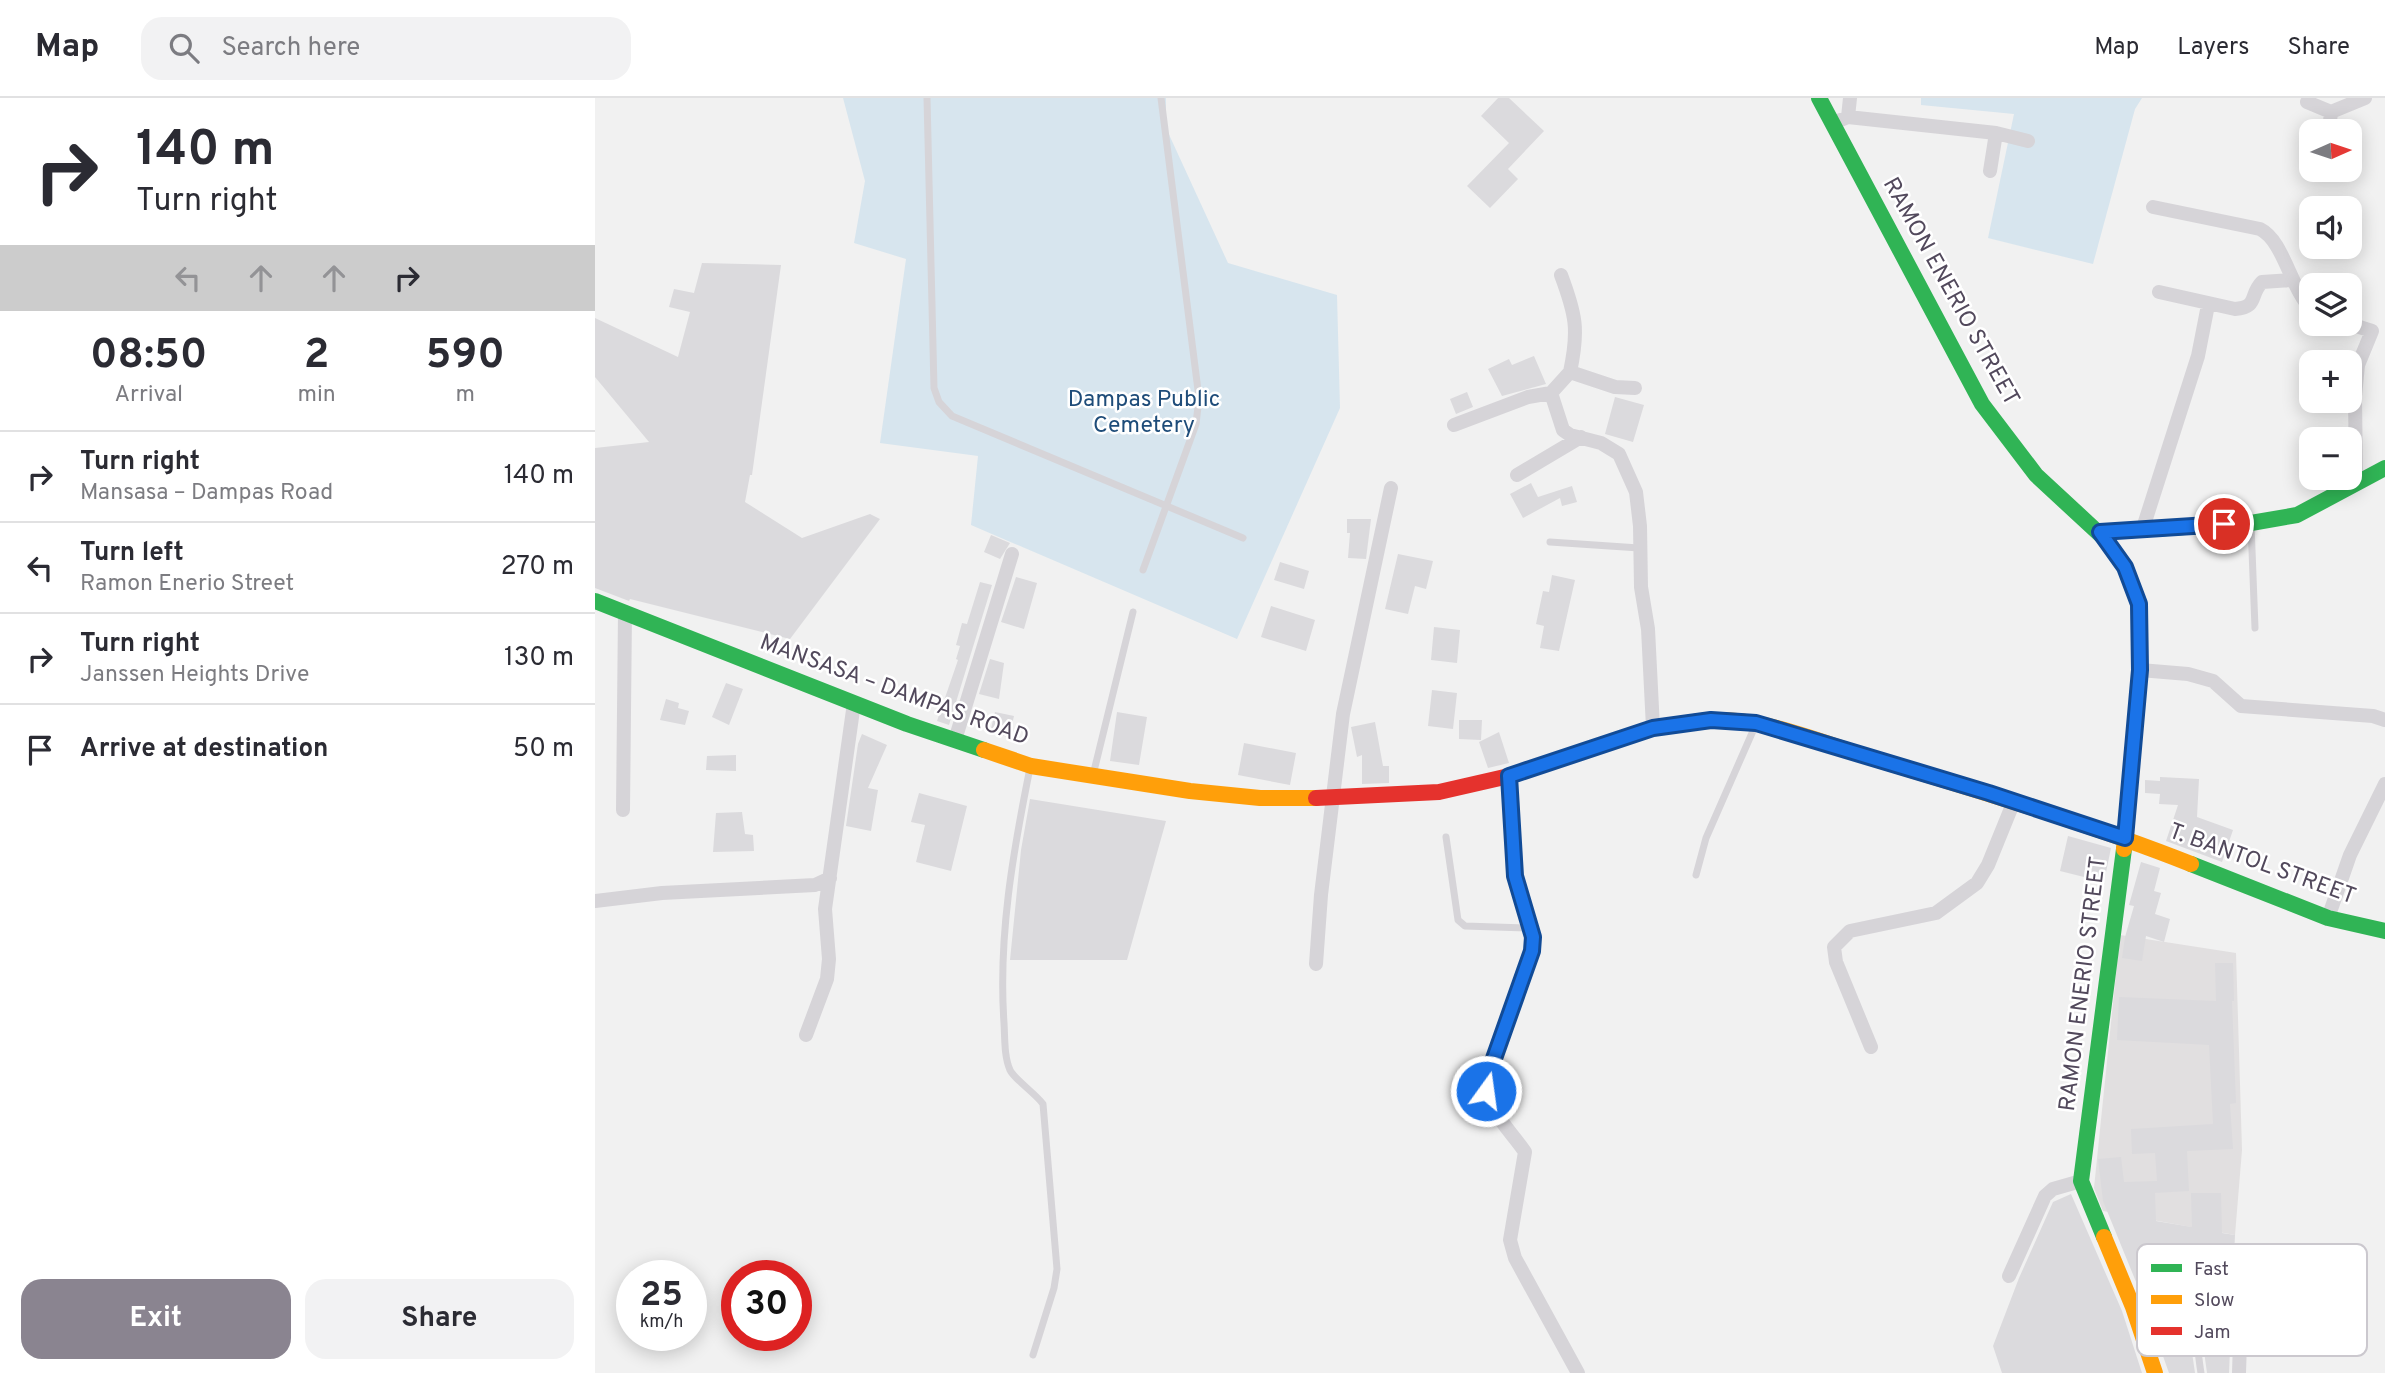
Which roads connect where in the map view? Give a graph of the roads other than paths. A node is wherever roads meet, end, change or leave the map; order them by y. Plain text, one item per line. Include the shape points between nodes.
1 (927, 98) edge
2 (1161, 98) edge
3 (1819, 98) edge
4 (1850, 98) edge
5 (2365, 98) edge
6 (2307, 102) dead end
7 (2331, 112) junction
8 (2330, 119) edge
9 (1841, 120) junction
10 (1996, 133) junction
11 (2028, 141) dead end
12 (1990, 172) dead end
13 (2153, 207) dead end
14 (1561, 275) dead end
15 (2291, 280) junction
16 (2299, 291) edge
17 (2159, 292) dead end
18 (2208, 305) junction
19 (2362, 328) edge
20 (1570, 372) junction
21 (1635, 388) dead end
22 (1551, 393) junction
23 (1454, 425) dead end
24 (2355, 427) edge
25 (1581, 438) junction
26 (2385, 468) edge
27 (1517, 475) dead end
28 (2362, 478) edge
29 (1391, 488) dead end
30 (2340, 490) edge
31 (1166, 506) junction
32 (2251, 523) junction
33 (2143, 528) junction
34 (2100, 532) junction
35 (1243, 538) dead end
36 (1550, 542) dead end
37 (1639, 548) junction
38 (1011, 554) dead end
39 (1143, 570) dead end
40 (595, 601) edge
41 (625, 612) junction
42 (1133, 612) dead end
43 (2255, 628) dead end
44 (2140, 670) junction
45 (854, 703) junction
46 (2385, 720) edge
47 (1756, 723) junction
48 (1653, 728) junction
49 (955, 740) junction
50 (1031, 766) junction
51 (1092, 776) junction
52 (1509, 776) junction
53 (2385, 784) edge
54 (1332, 798) junction
55 (2014, 801) junction
56 (624, 810) dead end
57 (1446, 838) dead end
58 (2125, 838) junction
59 (1696, 874) dead end
60 (830, 878) junction
61 (595, 901) edge
62 (2328, 918) junction
63 (1530, 928) junction
64 (2385, 931) edge
65 (1316, 964) dead end
66 (806, 1035) dead end
67 (1871, 1047) dead end
68 (2081, 1181) junction
69 (2009, 1276) dead end
70 (2137, 1306) edge
71 (2133, 1307) junction
72 (2137, 1319) edge
73 (1033, 1355) dead end
74 (2149, 1356) edge
75 (1578, 1373) edge
76 (2155, 1373) edge

1 - 31 lane via 939,402 952,416
2 - 31 lane via 1199,398 1196,424
3 - 9 main road, RAMON ENERIO STREET
4 - 9 street
5 - 7 street
6 - 7 street
7 - 8 street
9 - 10 street
9 - 34 main road, RAMON ENERIO STREET via 1982,404 2036,475
10 - 11 street
10 - 12 street
13 - 15 street via 2270,234
14 - 20 street via 1577,329
15 - 16 street
15 - 18 street via 2259,284 2252,303 2245,308
17 - 18 street
18 - 33 street via 2198,356
19 - 24 street via 2372,331 2358,365
20 - 21 street
20 - 22 street
22 - 23 street
22 - 25 street via 1563,430
25 - 27 street
25 - 37 street via 1619,454 1636,492
26 - 28 main road
29 - 54 street via 1343,714
30 - 32 main road via 2297,515
31 - 35 lane
31 - 39 lane
32 - 33 main road
32 - 43 lane
33 - 34 main road
34 - 44 main road, RAMON ENERIO STREET via 2125,567 2139,604
36 - 37 lane
37 - 48 street
38 - 49 street
40 - 41 main road, MANSASA – DAMPAS ROAD
41 - 45 main road, MANSASA – DAMPAS ROAD
41 - 56 street
42 - 51 lane
44 - 46 street via 2213,681 2241,705
44 - 58 main road, RAMON ENERIO STREET
45 - 49 main road, MANSASA – DAMPAS ROAD
45 - 60 street
47 - 48 main road, MANSASA – DAMPAS ROAD via 1711,720
47 - 55 main road, MANSASA – DAMPAS ROAD
47 - 59 lane via 1706,838
48 - 52 main road, MANSASA – DAMPAS ROAD
49 - 50 main road, MANSASA – DAMPAS ROAD
50 - 51 main road, MANSASA – DAMPAS ROAD
50 - 73 lane via 1008,899 1002,995 1012,1075 1043,1104 1056,1238 1054,1288
51 - 54 main road, MANSASA – DAMPAS ROAD via 1249,797
52 - 54 main road, MANSASA – DAMPAS ROAD via 1439,792
52 - 63 street via 1515,876
53 - 62 street via 2350,855
54 - 65 street
55 - 58 main road, MANSASA – DAMPAS ROAD
55 - 67 street via 1989,865 1977,883 1936,913 1850,931 1834,947
57 - 63 lane via 1458,920 1465,926
58 - 62 main road, T. BANTOL STREET
58 - 68 main road, RAMON ENERIO STREET
60 - 61 street via 814,886
60 - 66 street via 825,909 827,979
62 - 64 main road, T. BANTOL STREET
63 - 75 street via 1532,951 1486,1091 1492,1108 1525,1152 1510,1240 1515,1258
68 - 69 street via 2045,1196
68 - 71 main road, RAMON ENERIO STREET
70 - 71 lane
71 - 72 main road, RAMON ENERIO STREET
74 - 76 main road, RAMON ENERIO STREET

